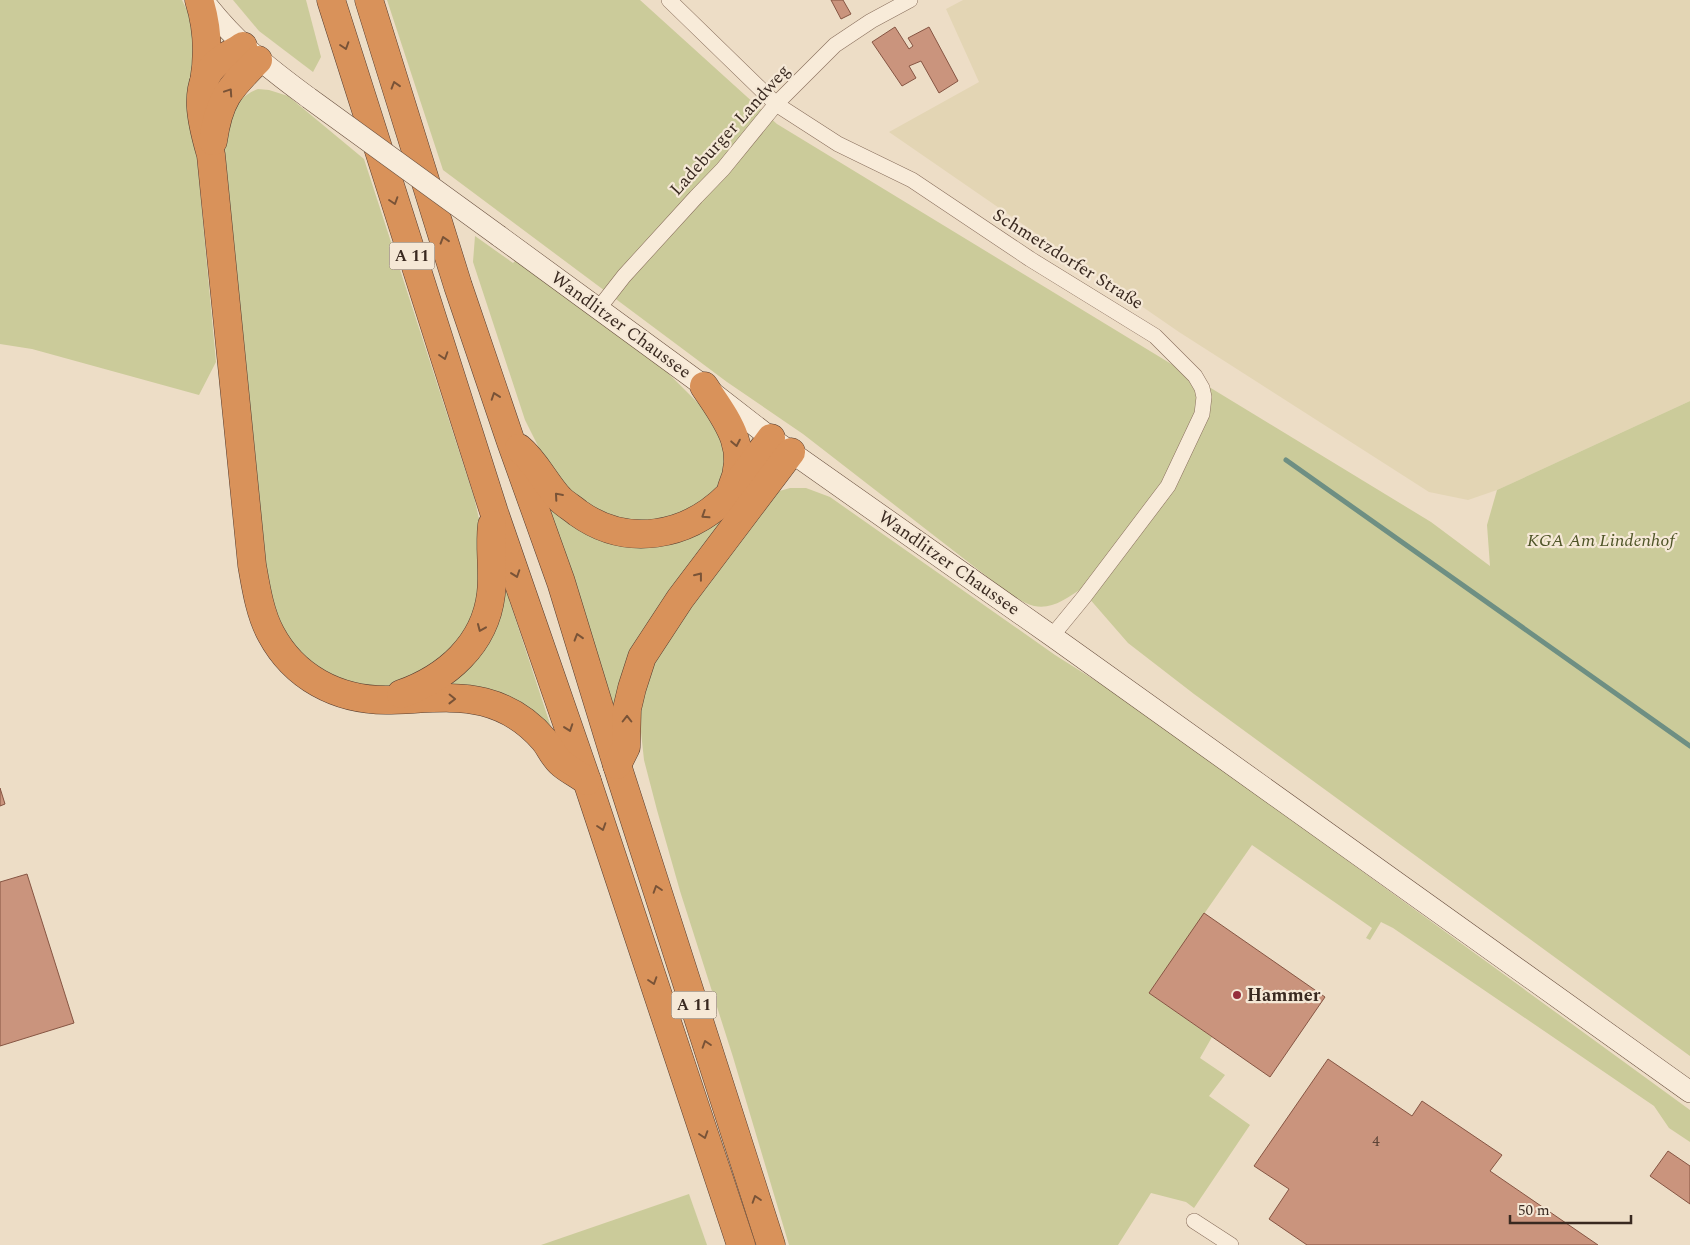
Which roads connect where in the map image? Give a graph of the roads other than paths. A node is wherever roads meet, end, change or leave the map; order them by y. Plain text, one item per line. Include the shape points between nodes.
1 (199, 0) edge
2 (203, 0) edge
3 (330, 0) edge
4 (368, 0) edge
5 (669, 0) edge
6 (910, 0) edge
7 (251, 53) junction
8 (203, 86) junction
9 (776, 104) junction
10 (210, 155) junction
11 (598, 308) junction
12 (704, 386) junction
13 (511, 442) junction
14 (781, 445) junction
15 (728, 496) junction
16 (494, 512) junction
17 (1052, 636) junction
18 (386, 700) junction
19 (617, 765) junction
20 (587, 781) junction
21 (1690, 1092) edge
22 (1194, 1221) dead end
23 (740, 1245) edge
24 (771, 1245) edge
25 (1231, 1245) edge

1 - 8 highway via 208,47
2 - 7 main road, Wandlitzer Chaussee
3 -> 16 highway, A 11
13 -> 4 highway, A 11
5 - 9 street, Schmetzdorfer Straße
6 - 9 street, Ladeburger Landweg via 835,45
7 - 8 highway via 217,62
10 -> 7 highway via 220,106
7 - 11 main road, Wandlitzer Chaussee, bridge
8 - 10 highway via 202,124
9 - 11 street, Ladeburger Landweg via 723,169
9 - 17 street, Schmetzdorfer Straße via 838,144 912,180 1154,336 1195,376 1202,388 1202,414 1168,486
10 - 18 highway via 258,599 270,633 299,671 322,686 349,697
11 - 12 main road, Wandlitzer Chaussee
12 - 14 main road, Wandlitzer Chaussee
12 -> 15 highway via 736,439 736,471
15 -> 13 highway via 704,516 682,527 652,534 623,533 592,522 560,500 529,457
19 -> 13 highway, A 11 via 561,582
14 - 15 highway
14 - 17 main road, Wandlitzer Chaussee
19 -> 14 highway via 626,747 628,709 642,657
16 -> 18 highway via 490,544 491,596 477,638 464,656 442,674 421,687
16 -> 20 highway, A 11
17 - 21 main road, Wandlitzer Chaussee
18 -> 20 highway via 461,699 483,701 504,709 528,724 561,763
24 -> 19 highway, A 11
20 -> 23 highway, A 11
22 - 25 street

